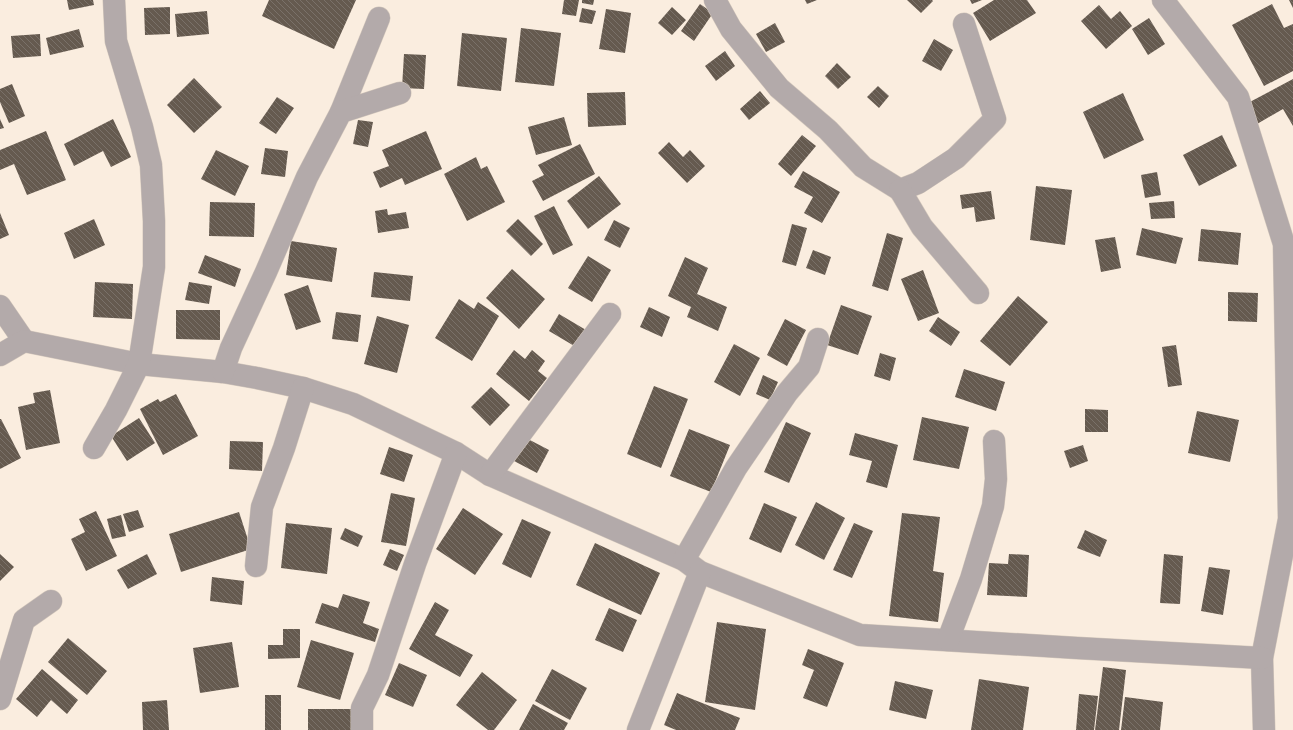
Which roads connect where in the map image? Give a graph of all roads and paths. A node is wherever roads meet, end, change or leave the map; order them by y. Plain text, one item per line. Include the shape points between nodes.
1 (114, 0) edge
2 (715, 0) edge
3 (1163, 0) edge
4 (379, 18) dead end
5 (964, 24) dead end
6 (400, 93) dead end
7 (341, 112) junction
8 (900, 190) junction
9 (1288, 275) edge
10 (978, 293) dead end
11 (0, 306) edge
12 (610, 314) dead end
13 (818, 339) dead end
14 (24, 341) junction
15 (0, 355) edge
16 (139, 364) junction
17 (223, 372) junction
18 (303, 388) junction
19 (994, 440) dead end
20 (94, 448) dead end
21 (456, 453) junction
22 (490, 475) junction
23 (1291, 519) edge
24 (256, 566) dead end
25 (692, 566) junction
26 (51, 600) dead end
27 (948, 640) junction
28 (1262, 658) junction
29 (0, 699) edge
30 (362, 730) edge
31 (638, 730) edge
32 (1264, 730) edge

1 - 16 street via 116,41 152,165 154,267
2 - 8 street via 731,29 779,88 828,130 863,167
3 - 9 street via 1238,97 1284,244
4 - 7 street
5 - 8 street via 995,119 956,158 918,183
6 - 7 street
7 - 17 street via 307,177 231,348
8 - 10 street via 922,227
9 - 23 street
11 - 14 street
12 - 22 street
13 - 25 street via 809,367 787,393 736,468
14 - 15 street
14 - 16 street
16 - 17 street
16 - 20 street
17 - 18 street
18 - 21 street via 354,404
18 - 24 street via 262,507
19 - 27 street via 996,478 993,506 971,579
21 - 22 street
21 - 30 street via 378,675 362,708
22 - 25 street
23 - 28 street
25 - 27 street via 860,636
25 - 31 street
26 - 29 street via 24,620
27 - 28 street
28 - 32 street

